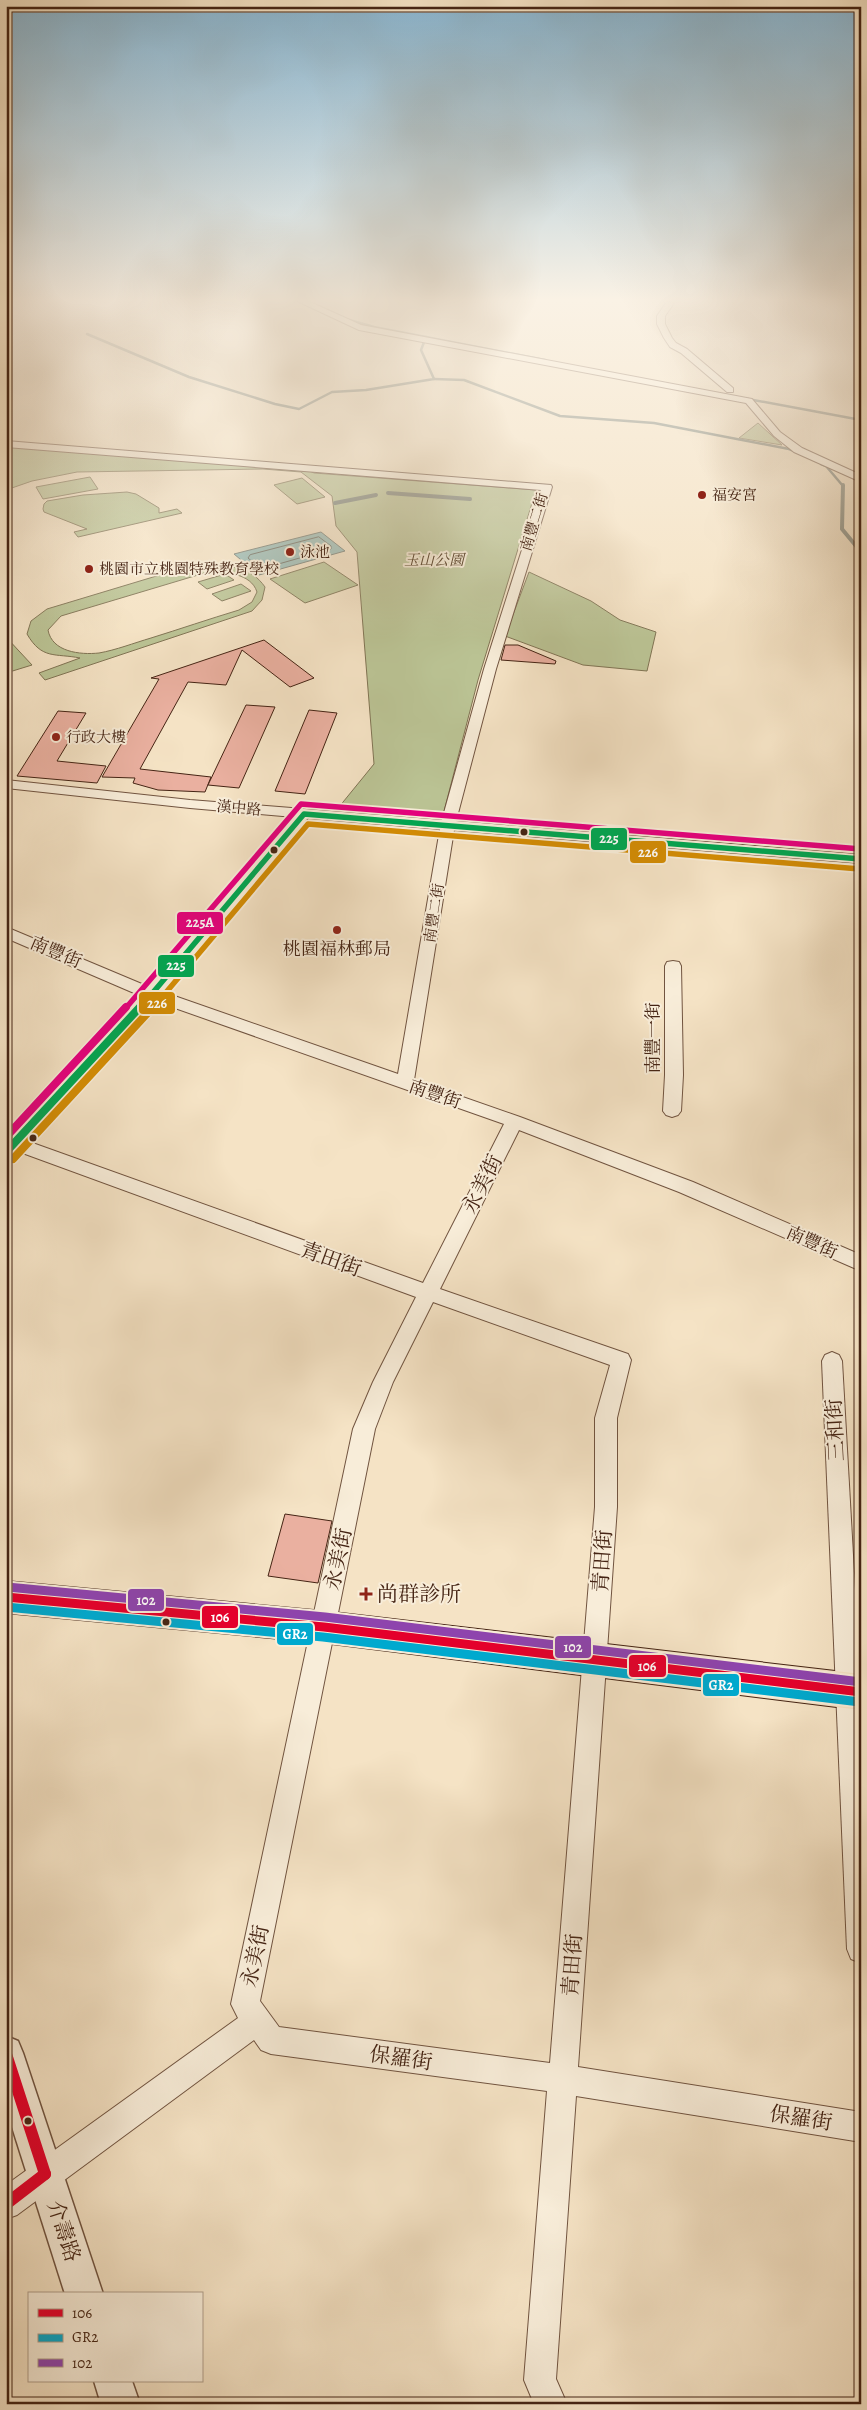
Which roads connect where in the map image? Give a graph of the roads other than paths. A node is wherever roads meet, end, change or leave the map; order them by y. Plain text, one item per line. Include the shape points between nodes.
1 (760, 413) edge
2 (6, 444) edge
3 (861, 479) edge
4 (6, 784) edge
5 (304, 814) junction
6 (448, 824) junction
7 (861, 859) edge
8 (6, 932) edge
9 (673, 966) dead end
10 (152, 994) junction
11 (405, 1083) junction
12 (672, 1110) dead end
13 (514, 1122) junction
14 (10, 1147) edge
15 (861, 1263) edge
16 (427, 1293) junction
17 (832, 1361) dead end
18 (6, 1597) edge
19 (324, 1627) junction
20 (595, 1659) junction
21 (854, 1691) edge
22 (861, 1949) edge
23 (257, 2021) junction
24 (6, 2053) edge
25 (563, 2079) junction
26 (861, 2127) edge
27 (45, 2174) junction
28 (6, 2204) edge
29 (83, 2292) edge
30 (113, 2382) edge
31 (120, 2404) edge
32 (551, 2404) edge

1 - 3 street via 777,434 798,450
2 - 6 street, 南豐二街 via 546,487 492,662
4 - 5 street, 漢中路
5 - 6 street, 漢中路
5 - 10 street
6 - 7 street, 漢中路
6 - 11 street, 南豐二街
8 - 10 street, 南豐街
9 - 12 street, 南豐一街
10 - 11 street, 南豐街
10 - 14 street
11 - 13 street, 南豐街
13 - 15 street, 南豐街 via 710,1196
13 - 16 street, 永美街
14 - 16 street, 青田街
16 - 19 street, 永美街 via 383,1382 364,1429
16 - 20 street, 青田街 via 621,1360 606,1418 606,1507
17 - 21 street, 三和街
18 - 19 main road
19 - 20 main road
19 - 23 street, 永美街 via 245,2004
20 - 21 main road
20 - 25 street, 青田街
21 - 22 street, 三和街
23 - 25 street, 保羅街 via 271,2040
23 - 27 street
24 - 27 street, 介壽路
25 - 26 street, 保羅街
25 - 32 street, 青田街 via 540,2380
27 - 28 street
27 - 29 street, 介壽路
30 - 31 street

